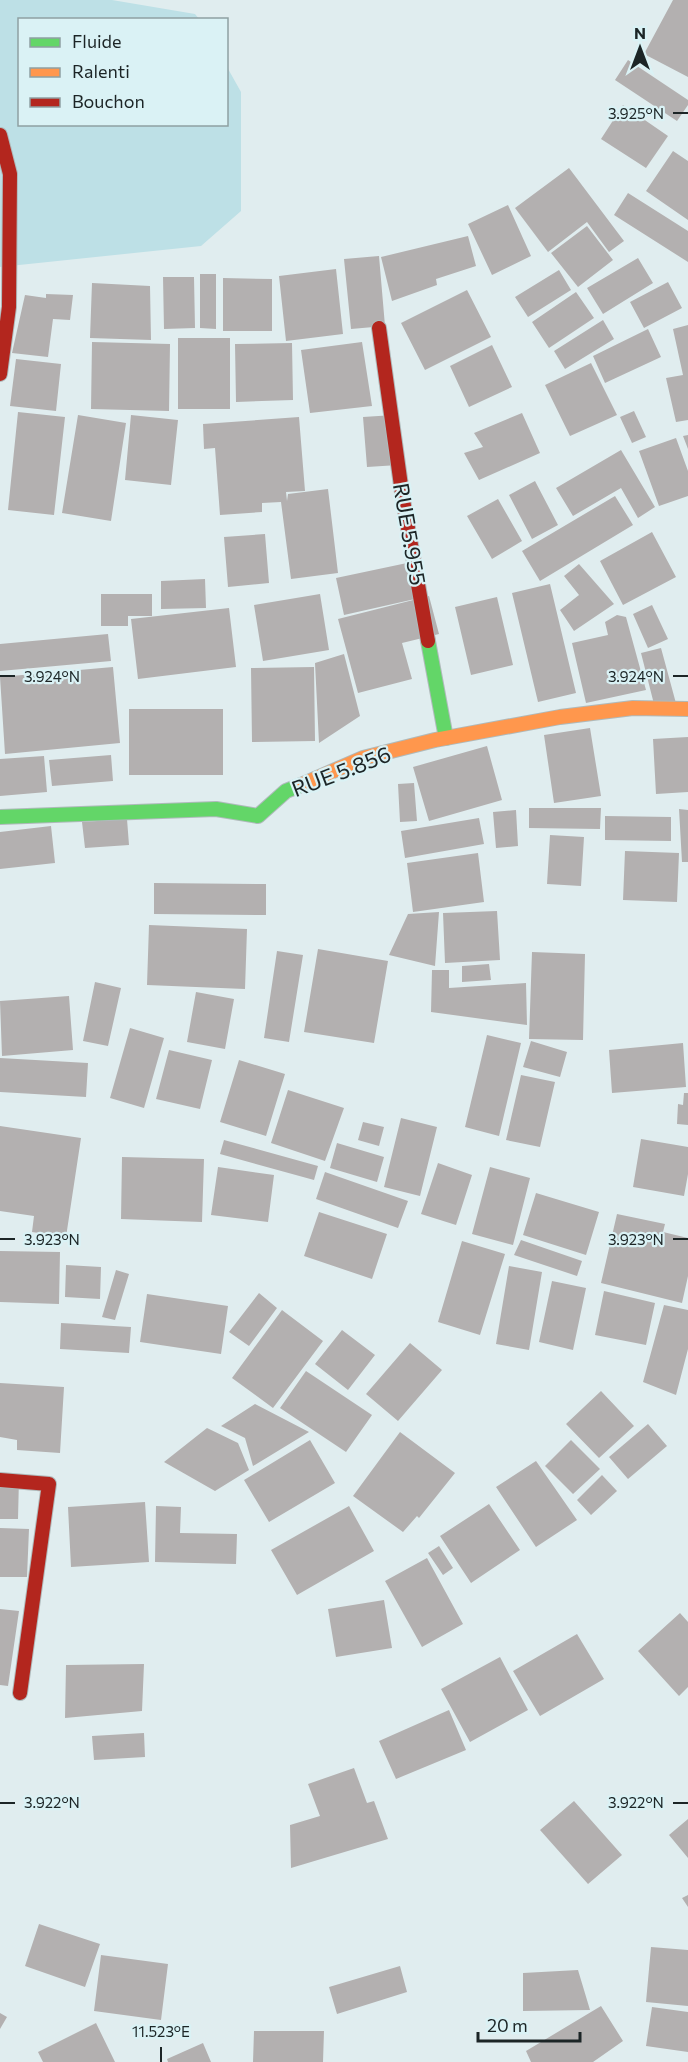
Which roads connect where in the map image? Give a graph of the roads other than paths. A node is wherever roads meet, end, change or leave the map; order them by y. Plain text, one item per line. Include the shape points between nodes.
1 (0, 135) edge
2 (379, 328) dead end
3 (0, 374) edge
4 (688, 709) edge
5 (447, 738) junction
6 (0, 817) edge
7 (0, 1480) edge
8 (20, 1693) dead end

1 - 3 street via 10,174 9,307
2 - 5 street, RUE 5.955 via 403,500
4 - 5 street, RUE 5.856 via 633,708
5 - 6 street, RUE 5.856 via 363,758 286,791 258,816 216,809
7 - 8 street via 50,1484

